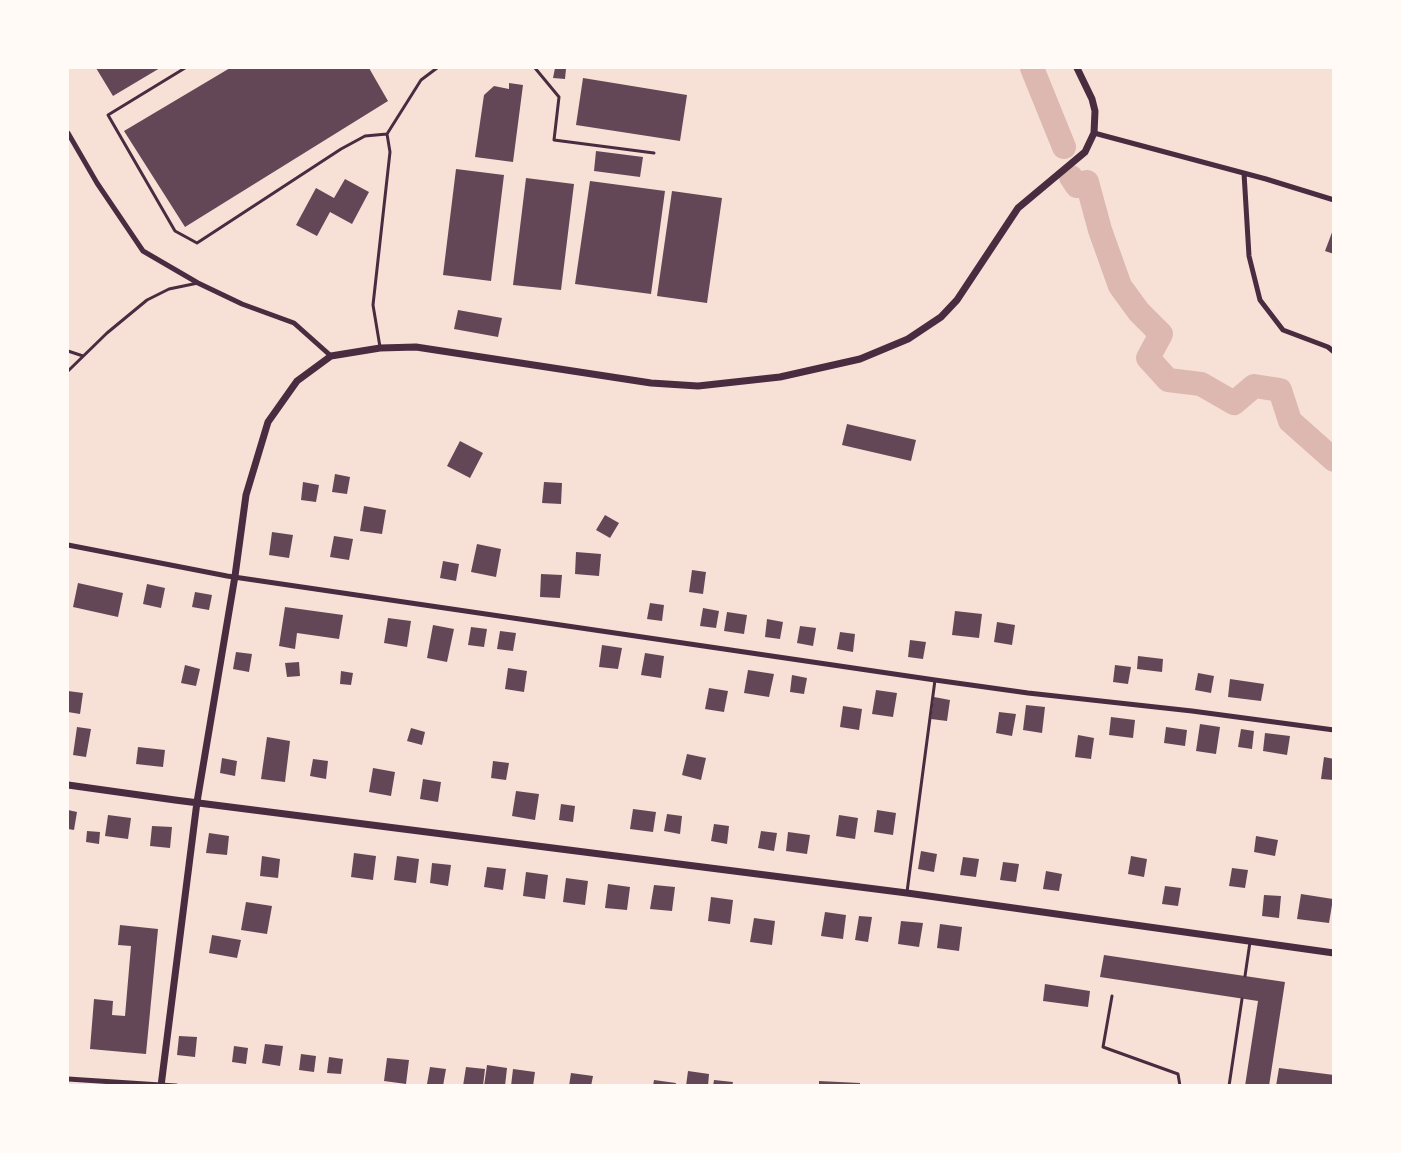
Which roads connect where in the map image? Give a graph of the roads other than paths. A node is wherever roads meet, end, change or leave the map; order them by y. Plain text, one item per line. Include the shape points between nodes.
1 (185, 68) edge
2 (437, 68) edge
3 (535, 68) edge
4 (1077, 68) edge
5 (68, 132) edge
6 (1094, 133) junction
7 (387, 134) junction
8 (654, 153) dead end
9 (1244, 173) junction
10 (1334, 200) edge
11 (198, 283) junction
12 (380, 348) junction
13 (68, 351) edge
14 (1334, 352) edge
15 (83, 356) junction
16 (331, 356) junction
17 (68, 371) edge
18 (68, 544) edge
19 (235, 576) junction
20 (935, 680) junction
21 (1334, 730) edge
22 (68, 785) edge
23 (197, 802) junction
24 (907, 893) junction
25 (1250, 942) junction
26 (1334, 953) edge
27 (1245, 976) dead end
28 (1112, 996) dead end
29 (1242, 999) dead end
30 (68, 1079) edge
31 (161, 1084) edge
32 (176, 1086) edge
33 (1180, 1086) edge
34 (1229, 1086) edge

1 - 7 lane via 108,115 175,231 197,243 341,149 365,136
2 - 7 lane via 421,80
3 - 8 lane via 559,97 554,140
4 - 6 street via 1092,99
5 - 11 street via 143,251
6 - 9 street
6 - 12 street via 1085,152 1018,208 958,300 941,317 908,339 860,359 780,377 698,386 651,383 416,347
7 - 12 lane via 390,152 373,305
9 - 10 street
9 - 14 street via 1249,256 1260,300 1283,330 1328,346
11 - 15 lane via 170,289 147,300
11 - 16 street via 294,323
12 - 16 street
13 - 15 lane
15 - 17 lane
16 - 19 street via 297,381 268,422 246,495
18 - 19 street
19 - 20 street
19 - 23 street
20 - 21 street
20 - 24 lane
22 - 23 street
23 - 24 street
23 - 31 street
24 - 25 street
25 - 26 street
25 - 27 lane
28 - 33 lane via 1103,1047 1178,1074
29 - 34 lane
30 - 31 street
31 - 32 street

